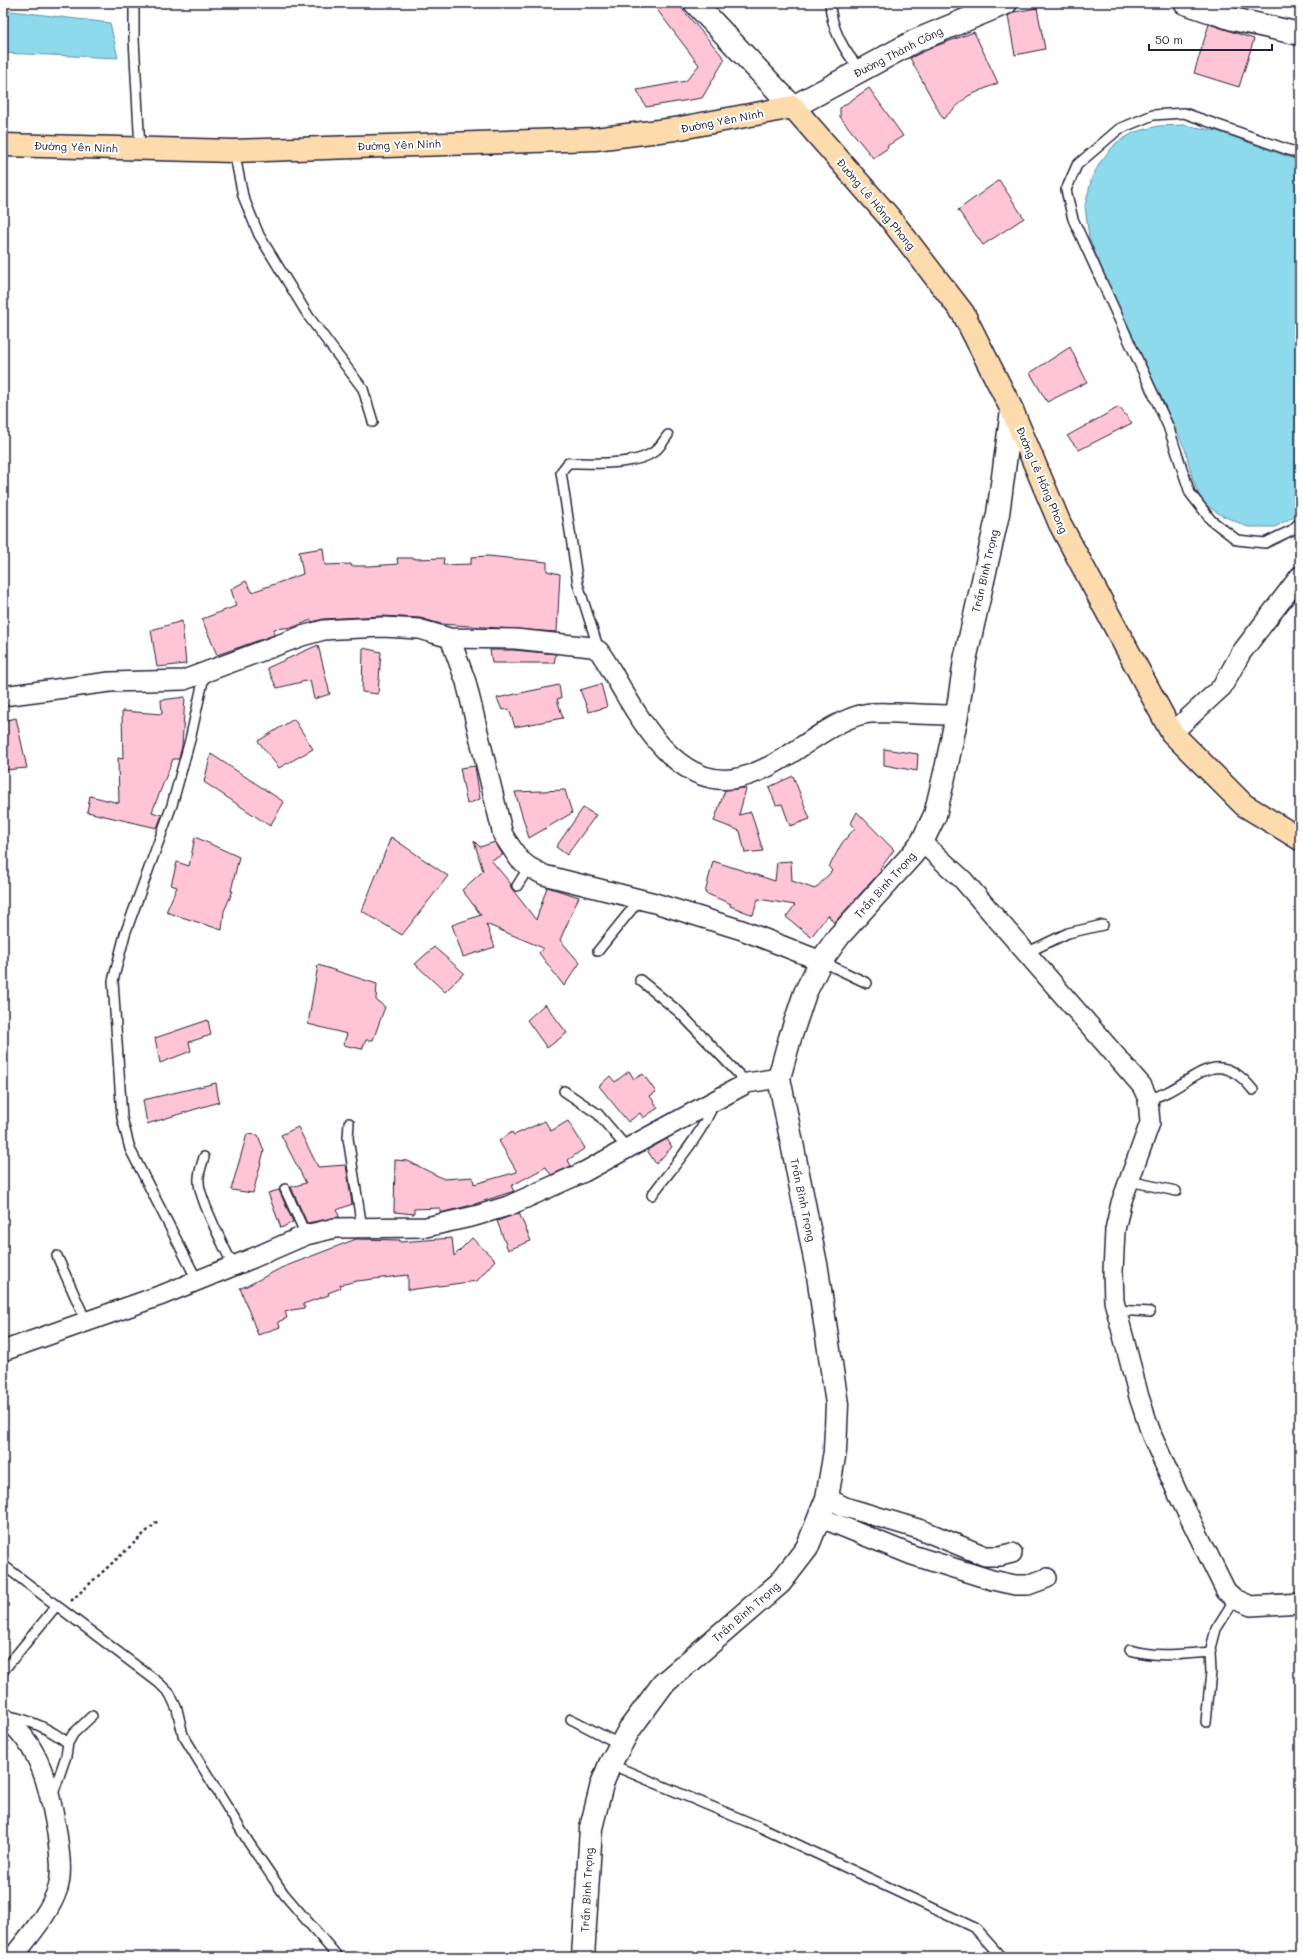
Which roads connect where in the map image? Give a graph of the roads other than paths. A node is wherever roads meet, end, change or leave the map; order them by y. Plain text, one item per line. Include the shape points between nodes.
1 (134, 3) edge
2 (695, 3) edge
3 (830, 3) edge
4 (1006, 3) edge
5 (1185, 3) edge
6 (1300, 34) edge
7 (861, 70) junction
8 (793, 107) junction
9 (3, 145) edge
10 (140, 149) junction
11 (234, 151) junction
12 (1300, 154) edge
13 (1012, 410) junction
14 (373, 422) dead end
15 (668, 435) dead end
16 (1300, 522) edge
17 (1300, 576) edge
18 (450, 638) junction
19 (599, 651) junction
20 (205, 672) junction
21 (3, 696) edge
22 (957, 715) junction
23 (1172, 734) junction
24 (1300, 839) edge
25 (922, 842) junction
26 (529, 867) junction
27 (517, 886) dead end
28 (640, 899) junction
29 (1103, 925) dead end
30 (598, 951) dead end
31 (1026, 953) junction
32 (821, 961) junction
33 (640, 980) dead end
34 (867, 983) dead end
35 (779, 1078) junction
36 (747, 1083) junction
37 (1253, 1090) dead end
38 (564, 1091) dead end
39 (1148, 1099) junction
40 (715, 1100) junction
41 (349, 1123) dead end
42 (627, 1148) junction
43 (204, 1158) dead end
44 (1129, 1181) junction
45 (285, 1188) dead end
46 (1176, 1191) dead end
47 (652, 1195) dead end
48 (362, 1228) junction
49 (306, 1235) junction
50 (57, 1256) dead end
51 (233, 1266) junction
52 (197, 1280) junction
53 (1117, 1310) junction
54 (1150, 1312) dead end
55 (86, 1321) junction
56 (3, 1351) edge
57 (823, 1507) junction
58 (1012, 1553) dead end
59 (3, 1565) edge
60 (1047, 1578) dead end
61 (1234, 1599) junction
62 (1300, 1603) edge
63 (60, 1608) junction
64 (1130, 1650) dead end
65 (1210, 1652) junction
66 (3, 1671) edge
67 (3, 1716) edge
68 (92, 1716) dead end
69 (571, 1719) dead end
70 (1206, 1722) dead end
71 (68, 1743) junction
72 (621, 1745) junction
73 (610, 1764) junction
74 (51, 1799) junction
75 (13, 1957) edge
76 (338, 1957) edge
77 (583, 1957) edge
78 (1001, 1957) edge

1 - 10 lane
2 - 8 street
3 - 7 lane via 831,15 842,44 848,56
4 - 7 street, Đường Thành Công via 915,41
5 - 6 street via 1233,19
7 - 8 street, Đường Thành Công
8 - 11 main road, Đường Yên Ninh via 676,130 595,139
8 - 13 main road, Đường Lê Hồng Phong via 889,217 964,313
9 - 10 main road, Đường Yên Ninh
10 - 11 main road, Đường Yên Ninh
11 - 14 lane via 243,196 259,235 309,317 363,389
12 - 16 lane via 1184,113 1152,115 1119,129 1095,148 1077,165 1066,190 1073,219 1168,426 1190,493 1211,520 1237,540 1265,543 1292,530
13 - 22 street, Trần Bình Trọng via 998,514 965,660
13 - 23 main road, Đường Lê Hồng Phong via 1060,524
15 - 19 lane via 656,450 642,458 619,462 568,463 561,472 578,584
17 - 23 street via 1241,653 1222,687
18 - 19 street via 484,637 538,641 592,646
18 - 20 street via 419,629 383,627 324,630
18 - 26 street via 466,682 503,835 519,859
19 - 22 street via 643,724 664,749 686,768 705,777 732,779 750,774 774,764 847,719 863,714
20 - 21 street via 184,680 110,682
20 - 52 lane via 172,805 125,934 113,981 122,1118 130,1150
22 - 25 street, Trần Bình Trọng via 935,814
23 - 24 main road, Đường Lê Hồng Phong via 1244,805
25 - 31 street via 963,880
25 - 32 street, Trần Bình Trọng via 839,936
26 - 27 lane
26 - 28 street via 544,875
28 - 30 lane
28 - 32 street via 742,930
29 - 31 lane via 1068,933
31 - 39 street via 1129,1070 1142,1086
32 - 34 lane
32 - 35 street, Trần Bình Trọng via 805,993
33 - 36 lane via 679,1012
35 - 36 street
35 - 57 street, Trần Bình Trọng via 817,1269 837,1404 835,1451
36 - 40 street
37 - 39 lane via 1244,1079 1230,1069 1217,1067
38 - 42 lane via 598,1114
39 - 44 street via 1150,1123
40 - 42 street
40 - 47 lane via 695,1140
41 - 48 lane via 348,1138
42 - 48 street via 584,1172 508,1206 475,1216 426,1227
43 - 51 lane via 198,1183
44 - 46 lane
44 - 53 street via 1120,1203 1115,1230 1113,1272 1114,1301
45 - 49 lane
48 - 49 street via 335,1228
49 - 51 street
50 - 55 lane
51 - 52 street
52 - 55 street
53 - 54 lane
53 - 61 street via 1139,1397 1152,1436 1222,1586
55 - 56 street
57 - 58 street via 845,1507 922,1530 985,1556
57 - 60 street via 912,1555 1015,1585 1028,1585
57 - 72 street, Trần Bình Trọng via 807,1548 780,1583 663,1684
59 - 63 lane
61 - 62 street via 1251,1606
61 - 65 lane via 1216,1629
63 - 66 lane
63 - 76 lane via 170,1694 177,1709 183,1735 249,1843 284,1894
64 - 65 lane via 1160,1655
65 - 70 lane
67 - 71 lane via 21,1718 45,1728
67 - 74 street via 32,1749
68 - 71 lane via 73,1734
69 - 72 lane
71 - 74 lane
72 - 73 street, Trần Bình Trọng
73 - 77 street, Trần Bình Trọng via 591,1828
73 - 78 lane via 760,1827 975,1928
74 - 75 street via 61,1875 46,1912

